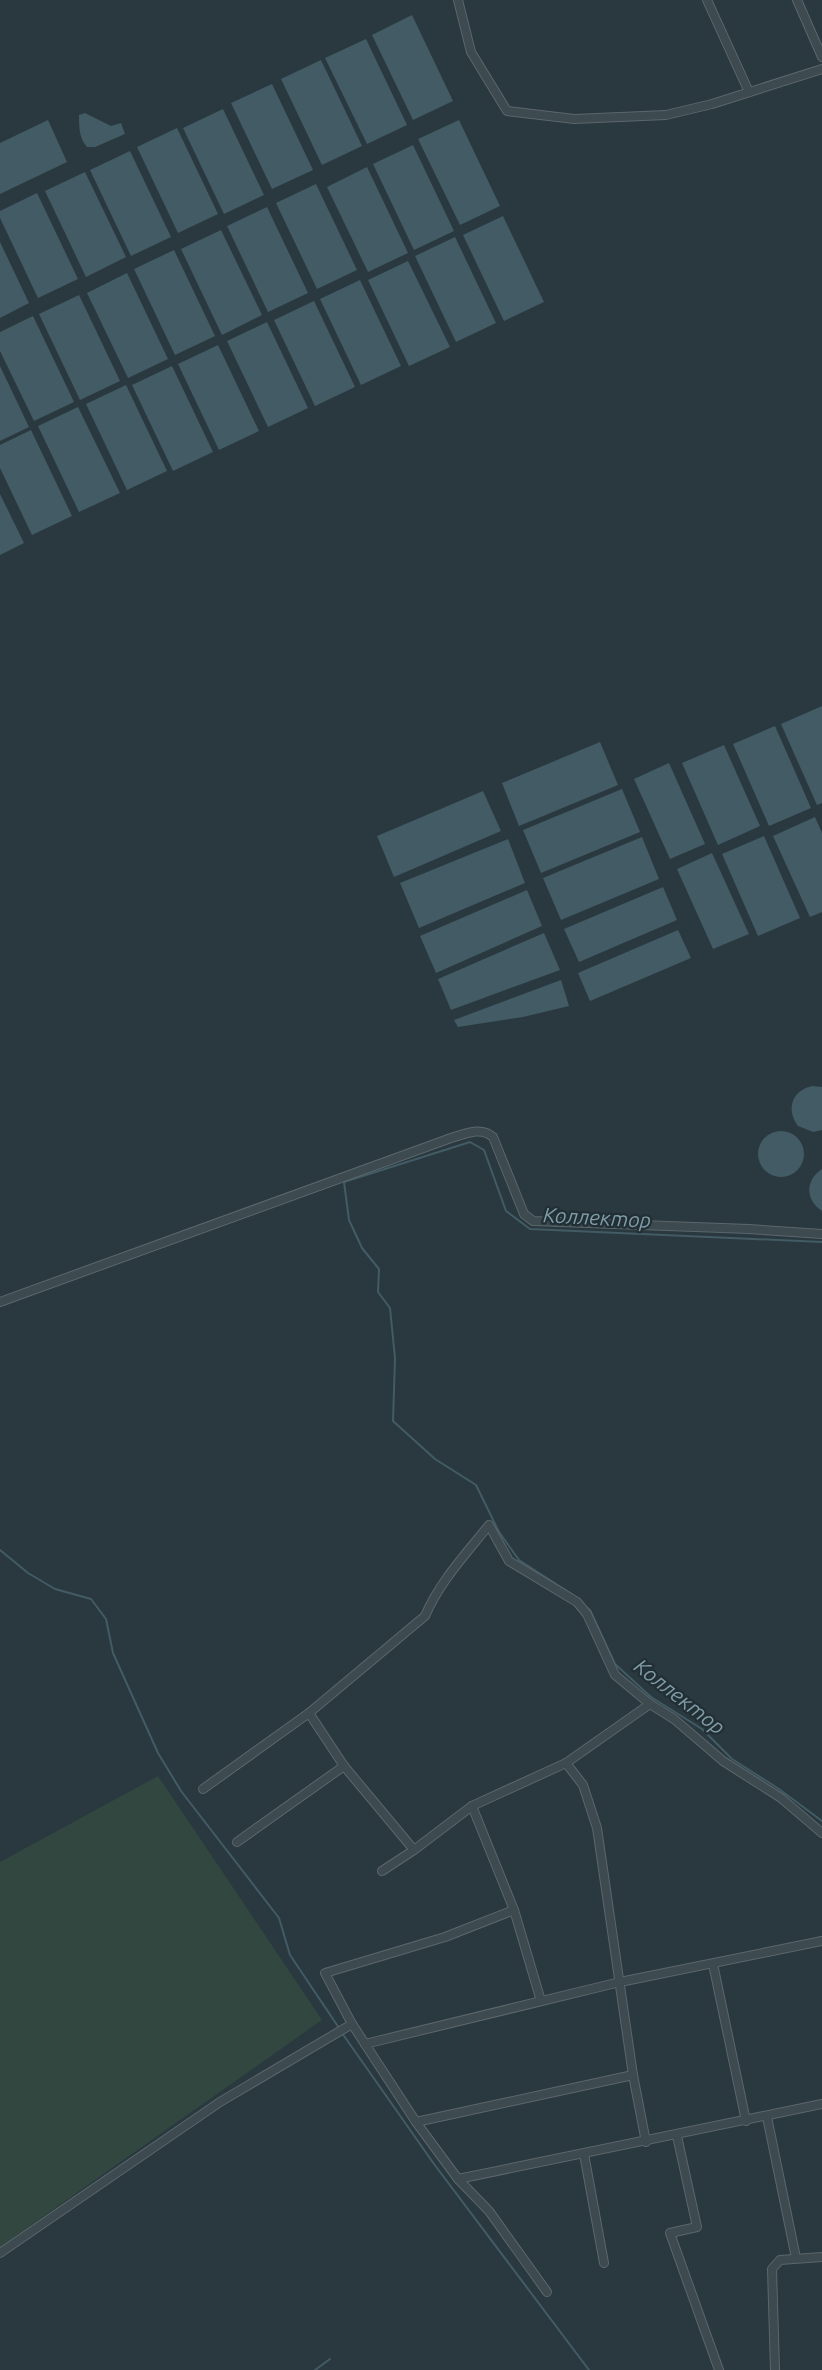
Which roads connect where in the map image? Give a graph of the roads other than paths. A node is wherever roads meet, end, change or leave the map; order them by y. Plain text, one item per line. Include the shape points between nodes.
1 (458, 0) edge
2 (707, 0) edge
3 (796, 0) edge
4 (822, 57) edge
5 (822, 69) edge
6 (749, 92) junction
7 (822, 1234) edge
8 (0, 1302) edge
9 (650, 1704) junction
10 (309, 1713) junction
11 (566, 1763) junction
12 (344, 1766) junction
13 (203, 1789) dead end
14 (472, 1806) junction
15 (822, 1833) edge
16 (237, 1842) dead end
17 (414, 1850) junction
18 (382, 1871) dead end
19 (514, 1910) junction
20 (822, 1941) edge
21 (713, 1964) junction
22 (620, 1982) junction
23 (541, 2001) junction
24 (345, 2029) junction
25 (365, 2044) junction
26 (633, 2074) junction
27 (822, 2104) edge
28 (766, 2117) junction
29 (746, 2121) junction
30 (416, 2122) junction
31 (677, 2136) junction
32 (645, 2142) junction
33 (584, 2154) junction
34 (458, 2179) junction
35 (0, 2253) edge
36 (822, 2257) edge
37 (796, 2258) junction
38 (604, 2263) dead end
39 (547, 2292) dead end
40 (719, 2370) edge
41 (775, 2370) edge

1 - 6 street via 471,52 507,111 574,119 666,115
2 - 6 street
3 - 4 street
5 - 6 street
7 - 8 street via 533,1221 524,1214 493,1137 481,1131 451,1138
9 - 10 street via 615,1675 587,1614 577,1602 508,1561 489,1525 446,1579 425,1616
9 - 11 street
9 - 15 street via 723,1761 781,1798
10 - 12 street
10 - 13 street
11 - 14 street
11 - 22 street via 583,1785 597,1828
12 - 16 street
12 - 17 street
14 - 17 street
14 - 19 street
17 - 18 street
19 - 23 street
19 - 24 street via 445,1937 325,1973
20 - 21 street
21 - 22 street
21 - 29 street
22 - 23 street
22 - 26 street
23 - 25 street
24 - 25 street
24 - 35 street via 220,2102
25 - 30 street
26 - 30 street
26 - 32 street
27 - 28 street
28 - 29 street
28 - 37 street
29 - 31 street
30 - 34 street
31 - 32 street
31 - 40 street via 697,2227 670,2234
32 - 33 street
33 - 34 street
33 - 38 street
34 - 39 street via 489,2211
36 - 37 street
37 - 41 street via 780,2260 772,2269

